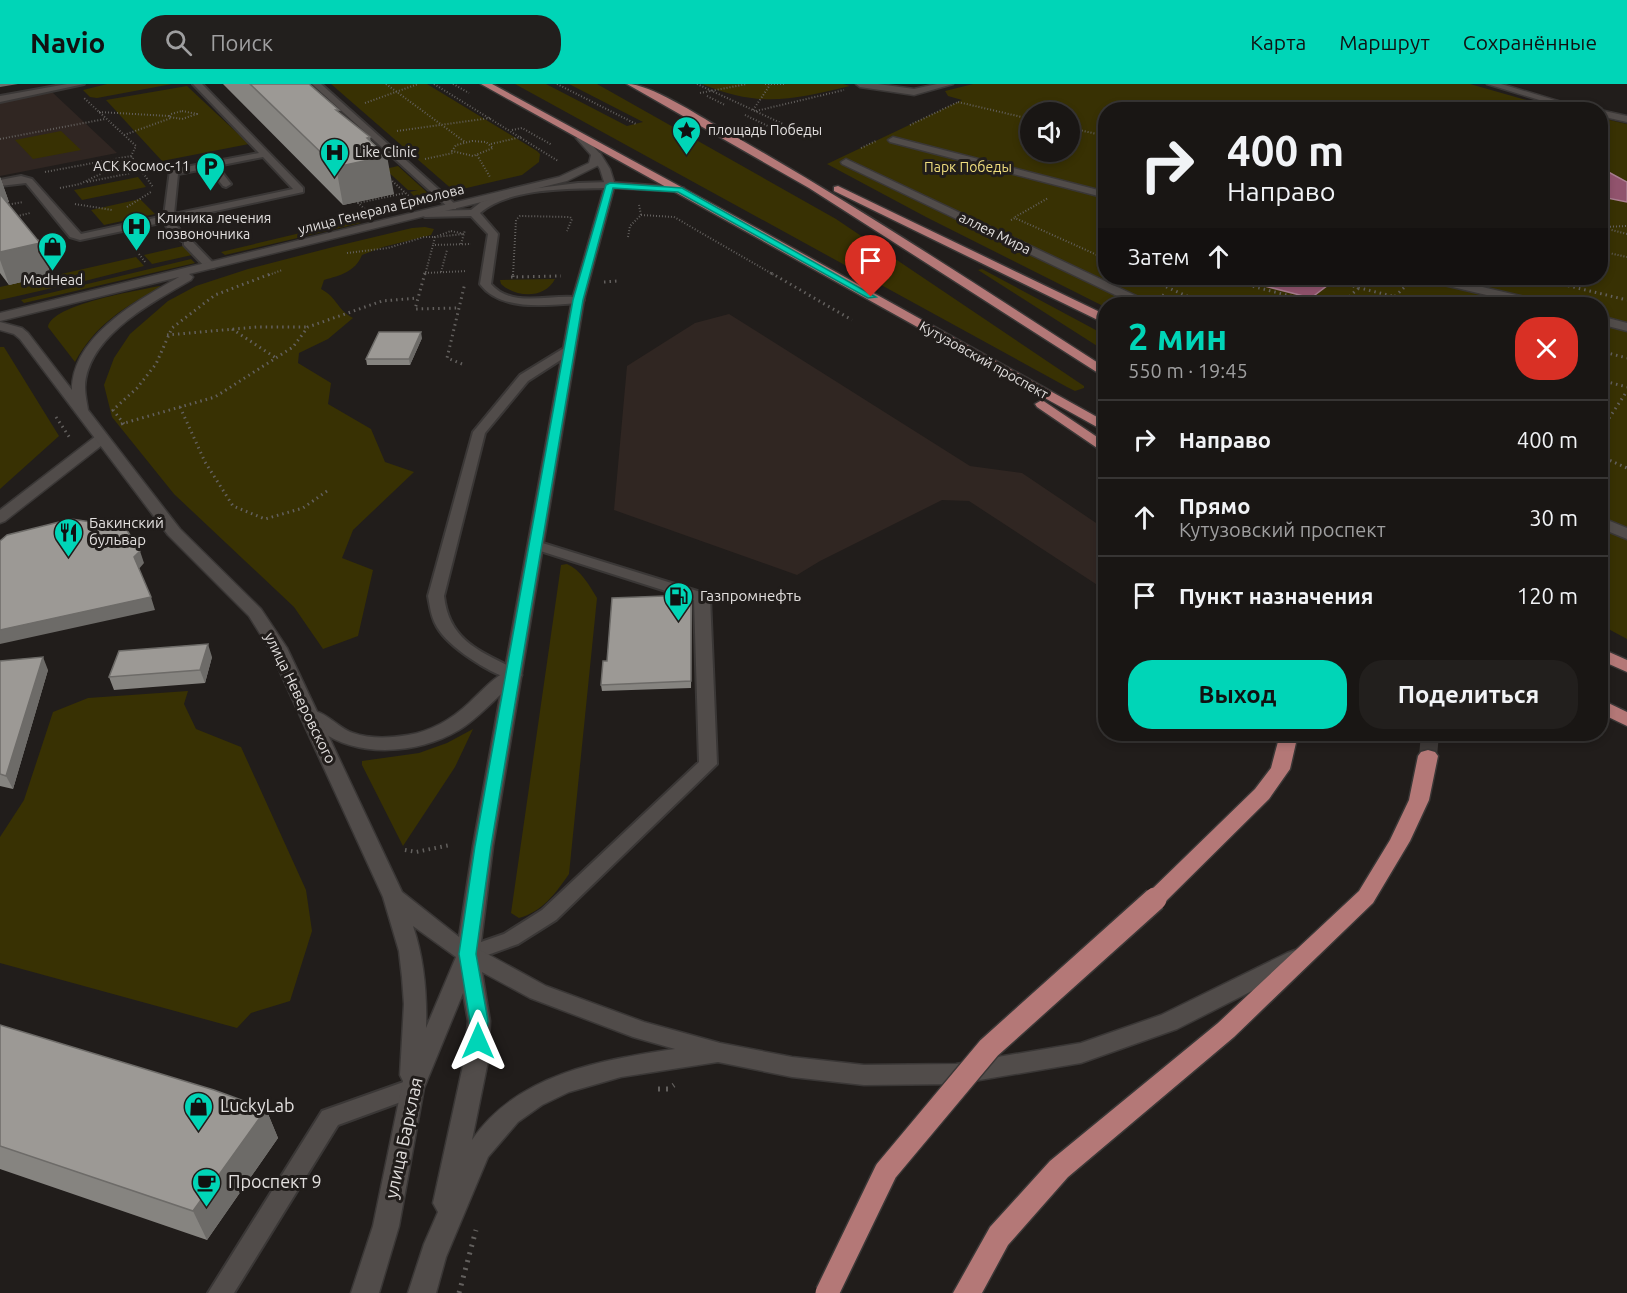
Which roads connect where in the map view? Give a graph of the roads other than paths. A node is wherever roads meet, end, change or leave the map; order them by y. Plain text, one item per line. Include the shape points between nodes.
1 (80, 84) edge
2 (197, 84) edge
3 (316, 84) edge
4 (485, 84) edge
5 (631, 84) edge
6 (860, 84) edge
7 (949, 84) edge
8 (1491, 84) edge
9 (0, 99) edge
10 (1555, 102) edge
11 (1608, 115) edge
12 (1627, 119) edge
13 (730, 136) junction
14 (581, 138) junction
15 (893, 140) dead end
16 (266, 154) junction
17 (596, 155) junction
18 (846, 162) dead end
19 (211, 164) junction
20 (0, 183) edge
21 (226, 184) dead end
22 (610, 185) junction
23 (680, 190) junction
24 (1098, 193) edge
25 (453, 207) junction
26 (474, 213) junction
27 (425, 214) junction
28 (169, 218) junction
29 (210, 266) junction
30 (1098, 282) edge
31 (1103, 285) edge
32 (1460, 285) edge
33 (1128, 297) edge
34 (1509, 297) edge
35 (578, 300) junction
36 (1098, 316) edge
37 (0, 317) edge
38 (1608, 322) edge
39 (0, 326) edge
40 (1627, 327) edge
41 (946, 339) junction
42 (569, 349) junction
43 (1098, 369) edge
44 (81, 410) junction
45 (1098, 424) edge
46 (101, 439) junction
47 (1098, 444) edge
48 (0, 518) edge
49 (1608, 526) edge
50 (1627, 534) edge
51 (536, 545) junction
52 (1608, 656) edge
53 (1627, 667) edge
54 (513, 675) junction
55 (1608, 709) edge
56 (311, 715) junction
57 (1627, 720) edge
58 (1287, 741) edge
59 (1428, 756) tunnel mouth
60 (394, 897) junction
61 (1312, 950) junction
62 (468, 954) junction
63 (720, 1053) junction
64 (412, 1088) junction
65 (434, 1255) junction
66 (220, 1293) edge
67 (365, 1293) edge
68 (422, 1293) edge
69 (827, 1293) edge
70 (967, 1293) edge

1 - 9 lane
2 - 16 lane
3 - 25 lane
4 - 14 main road, Кутузовский проспект
5 - 13 main road
6 - 7 street via 914,92
8 - 10 street
11 - 12 street
13 - 36 main road
13 - 43 main road
14 - 17 street
14 - 23 main road, Кутузовский проспект
15 - 24 street
16 - 19 lane
16 - 28 lane via 300,190
17 - 22 street
17 - 25 street, улица Генерала Ермолова via 594,165 577,174
18 - 30 street, аллея Мира
19 - 21 lane
19 - 28 lane via 173,172
20 - 28 lane via 29,181 74,235 80,237
22 - 23 street
22 - 26 lane via 529,191 487,203
22 - 35 street, улица Барклая
23 - 41 main road, Кутузовский проспект
25 - 27 street, улица Генерала Ермолова
26 - 27 lane
26 - 35 lane via 493,234 485,279 488,289 528,301
27 - 29 street, улица Генерала Ермолова
28 - 29 lane via 171,226
29 - 37 street, улица Генерала Ермолова
29 - 44 street via 135,309 92,349 78,382
31 - 33 street, аллея Мира
32 - 34 street
35 - 42 street, улица Барклая
38 - 40 street
39 - 44 street, улица Неверовского via 24,336
41 - 45 main road, Кутузовский проспект
41 - 47 main road
42 - 51 street, улица Барклая
42 - 54 lane via 524,378 479,432 435,596 440,621 457,641
44 - 46 street, улица Неверовского
46 - 48 street
46 - 56 street, улица Неверовского via 174,532 255,613 278,648
49 - 50 street
51 - 54 street, улица Барклая
51 - 62 lane via 702,597 708,764 549,915 511,939
52 - 53 main road
54 - 56 street via 465,717 445,730 421,738 373,742 352,739
54 - 62 street, улица Барклая
55 - 57 main road
56 - 60 street, улица Неверовского
58 - 69 main road, bridge via 1280,769 1262,794 1155,899 989,1048 886,1171
59 - 61 main road via 1419,800 1400,841 1366,897
60 - 62 street
60 - 64 street, улица Неверовского via 410,951 413,977
61 - 63 street via 1169,1022 1081,1053 956,1074 864,1075
61 - 70 main road via 1226,1030 1059,1169 999,1236
62 - 63 street via 538,992 641,1030
62 - 64 street, улица Барклая
62 - 65 street, улица Барклая via 479,1021 476,1061
63 - 65 street via 585,1075 546,1089 519,1107 487,1138
64 - 66 lane via 330,1118
64 - 67 street, улица Барклая via 386,1226
65 - 68 street, улица Барклая

